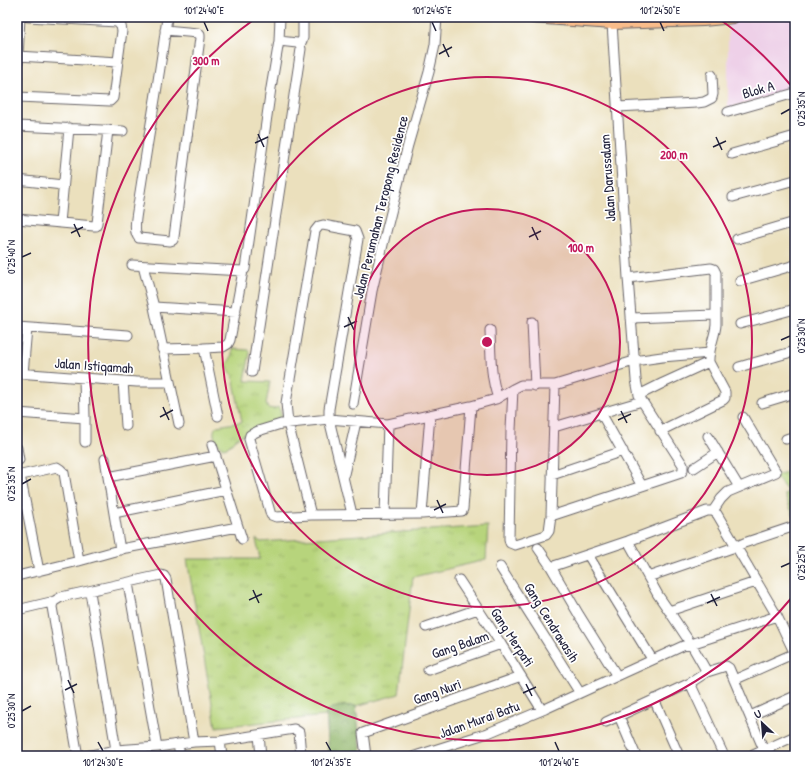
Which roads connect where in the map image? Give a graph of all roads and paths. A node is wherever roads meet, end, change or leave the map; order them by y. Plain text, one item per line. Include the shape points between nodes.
1 (20, 17) edge
2 (28, 17) edge
3 (167, 17) edge
4 (280, 17) edge
5 (303, 17) edge
6 (438, 17) edge
7 (533, 17) edge
8 (733, 17) edge
9 (658, 19) edge
10 (612, 23) junction
11 (165, 30) junction
12 (278, 41) junction
13 (300, 45) junction
14 (18, 56) junction
15 (118, 62) junction
16 (712, 75) dead end
17 (17, 77) edge
18 (795, 93) edge
19 (17, 97) edge
20 (617, 107) junction
21 (728, 112) dead end
22 (17, 126) edge
23 (69, 128) junction
24 (108, 130) junction
25 (123, 131) dead end
26 (795, 136) edge
27 (732, 154) dead end
28 (17, 180) edge
29 (795, 180) edge
30 (63, 185) junction
31 (733, 197) dead end
32 (17, 219) edge
33 (795, 222) edge
34 (60, 223) junction
35 (737, 238) dead end
36 (132, 265) dead end
37 (795, 265) edge
38 (143, 266) junction
39 (243, 271) junction
40 (628, 278) junction
41 (740, 280) dead end
42 (154, 307) junction
43 (795, 308) edge
44 (236, 312) junction
45 (715, 315) junction
46 (631, 318) junction
47 (532, 322) dead end
48 (740, 324) dead end
49 (17, 327) edge
50 (27, 328) junction
51 (490, 330) dead end
52 (128, 335) dead end
53 (204, 348) junction
54 (162, 349) junction
55 (795, 351) edge
56 (709, 358) junction
57 (634, 361) junction
58 (739, 367) dead end
59 (252, 372) dead end
60 (20, 373) edge
61 (84, 378) junction
62 (123, 381) junction
63 (170, 382) junction
64 (555, 385) junction
65 (535, 386) junction
66 (513, 389) junction
67 (795, 393) edge
68 (498, 398) junction
69 (640, 398) junction
70 (762, 403) dead end
71 (353, 404) dead end
72 (471, 406) junction
73 (17, 413) edge
74 (601, 413) junction
75 (430, 415) junction
76 (218, 416) dead end
77 (743, 416) dead end
78 (85, 418) junction
79 (330, 419) junction
80 (356, 422) junction
81 (288, 423) junction
82 (179, 424) dead end
83 (388, 424) junction
84 (126, 426) dead end
85 (554, 427) junction
86 (660, 431) junction
87 (708, 436) dead end
88 (795, 436) edge
89 (786, 439) dead end
90 (85, 442) dead end
91 (212, 445) dead end
92 (17, 448) edge
93 (623, 451) junction
94 (718, 452) junction
95 (216, 456) junction
96 (105, 459) dead end
97 (20, 460) dead end
98 (694, 468) dead end
99 (18, 475) edge
100 (552, 475) junction
101 (108, 477) junction
102 (344, 477) junction
103 (642, 486) junction
104 (739, 487) junction
105 (226, 490) junction
106 (713, 511) junction
107 (114, 513) junction
108 (352, 514) junction
109 (386, 514) junction
110 (422, 514) junction
111 (311, 515) junction
112 (551, 516) junction
113 (795, 526) edge
114 (238, 527) junction
115 (242, 539) dead end
116 (628, 541) junction
117 (735, 547) junction
118 (538, 548) dead end
119 (120, 550) junction
120 (588, 554) junction
121 (79, 561) junction
122 (500, 567) dead end
123 (551, 567) junction
124 (39, 571) junction
125 (17, 576) edge
126 (648, 577) junction
127 (459, 580) dead end
128 (756, 582) junction
129 (128, 583) junction
130 (90, 592) junction
131 (55, 601) junction
132 (478, 609) junction
133 (17, 610) edge
134 (669, 611) junction
135 (777, 616) junction
136 (426, 627) dead end
137 (792, 639) edge
138 (501, 644) junction
139 (691, 644) junction
140 (795, 653) edge
141 (652, 659) junction
142 (428, 670) dead end
143 (707, 672) junction
144 (521, 676) junction
145 (617, 676) junction
146 (734, 680) junction
147 (690, 683) junction
148 (580, 693) junction
149 (795, 696) edge
150 (654, 700) junction
151 (542, 710) junction
152 (619, 716) junction
153 (750, 716) junction
154 (606, 722) dead end
155 (259, 735) junction
156 (795, 736) edge
157 (220, 741) junction
158 (194, 742) junction
159 (178, 744) junction
160 (157, 747) junction
161 (116, 750) junction
162 (764, 750) junction
163 (137, 752) edge
164 (80, 756) edge
165 (86, 756) edge
166 (180, 756) edge
167 (222, 756) edge
168 (261, 756) edge
169 (301, 756) edge
170 (366, 756) edge
171 (415, 756) edge
172 (636, 756) edge
173 (679, 756) edge
174 (724, 756) edge
175 (751, 756) edge

1 - 14 street
2 - 15 street via 117,22 122,31
3 - 11 street
4 - 12 street
5 - 13 street via 303,38
6 - 71 street, Jalan Perumahan Teropong Residence via 429,72 374,284
7 - 10 main road
8 - 9 main road via 703,20
9 - 10 main road
10 - 20 street, Jalan Darussalam
11 - 11 street via 135,230 139,238 170,241 174,237 200,35
12 - 13 street
12 - 39 street
13 - 59 street
14 - 15 street
14 - 17 street
15 - 19 street via 110,101
16 - 20 street via 712,98 704,102
18 - 21 street, Blok A
20 - 40 street, Jalan Darussalam
22 - 23 street
23 - 24 street
23 - 30 street
24 - 25 street
24 - 34 street via 96,226
26 - 27 street
28 - 30 street
29 - 31 street
30 - 34 street
32 - 34 street
33 - 35 street
36 - 38 street
37 - 41 street
38 - 39 street
38 - 42 street
39 - 44 street
40 - 45 street via 714,269
40 - 46 street, Jalan Darussalam
42 - 44 street
42 - 54 street
43 - 48 street
44 - 53 street via 228,344 224,347
45 - 46 street
45 - 56 street via 715,331
46 - 57 street, Jalan Darussalam
47 - 65 street
49 - 50 street
50 - 52 street
50 - 60 street
51 - 68 street via 492,371
53 - 54 street
53 - 76 street
54 - 63 street
55 - 58 street
56 - 57 street via 662,357
56 - 69 street
56 - 86 street via 725,392 725,398
57 - 64 street
57 - 69 street, Jalan Darussalam
60 - 61 street, Jalan Istiqamah
61 - 62 street, Jalan Istiqamah
61 - 78 street
62 - 63 street, Jalan Istiqamah
62 - 84 street
63 - 82 street
64 - 65 street
64 - 85 street
65 - 66 street via 521,385
66 - 68 street
66 - 112 street via 510,543 515,545 546,535
67 - 70 street
68 - 72 street
69 - 74 street
69 - 86 street, Jalan Darussalam
72 - 75 street
72 - 110 street via 463,511
73 - 78 street
74 - 85 street
74 - 93 street
75 - 83 street
75 - 110 street
77 - 104 street via 776,472
78 - 90 street
79 - 80 street
79 - 81 street
79 - 81 street via 329,409 358,239 355,231 323,225 315,231 286,402
79 - 102 street
80 - 83 street
80 - 102 street
81 - 111 street
81 - 111 street via 258,431 250,435 249,439 271,515
83 - 109 street
85 - 100 street
86 - 103 street, Jalan Darussalam via 683,465 683,470 681,473
87 - 94 street
88 - 89 street
91 - 95 street
92 - 97 street
93 - 100 street
93 - 103 street
94 - 98 street
94 - 104 street
95 - 101 street
95 - 105 street
96 - 101 street
99 - 121 street via 57,467 64,474
99 - 124 street
100 - 112 street
101 - 107 street
102 - 108 street
103 - 112 street
104 - 106 street via 728,492
105 - 107 street
105 - 114 street
106 - 116 street
106 - 117 street
107 - 119 street
108 - 109 street
108 - 111 street
109 - 110 street
113 - 117 street
114 - 115 street
114 - 119 street
116 - 120 street
116 - 126 street
117 - 126 street
117 - 128 street
118 - 123 street
119 - 121 street
120 - 123 street
120 - 141 street
121 - 124 street
122 - 148 street, Gang Cendrawasih
123 - 145 street
124 - 125 street
126 - 134 street
127 - 132 street, Gang Merpati
128 - 134 street
128 - 135 street
129 - 130 street
129 - 158 street via 161,575 166,579
129 - 160 street
130 - 131 street via 61,597
130 - 161 street
131 - 133 street
131 - 164 street via 52,607 77,751
132 - 136 street
132 - 138 street, Gang Merpati
134 - 139 street
135 - 137 street
135 - 139 street, Jalan Murai Batu
137 - 140 street
138 - 142 street, Gang Balam
138 - 144 street, Gang Merpati
139 - 141 street, Jalan Murai Batu
139 - 143 street
140 - 146 street
141 - 145 street, Jalan Murai Batu
143 - 146 street via 726,666
143 - 147 street
144 - 151 street, Gang Merpati
144 - 170 street, Gang Nuri via 363,733
145 - 148 street, Jalan Murai Batu
146 - 153 street
147 - 150 street
147 - 174 street
148 - 151 street, Jalan Murai Batu
149 - 153 street
150 - 152 street
150 - 173 street
151 - 171 street, Jalan Murai Batu via 488,733
152 - 154 street
152 - 172 street
153 - 162 street
155 - 157 street
155 - 168 street
155 - 169 street via 297,730
156 - 162 street
157 - 158 street
157 - 167 street
158 - 159 street
159 - 160 street
159 - 166 street
160 - 163 street
161 - 163 street
161 - 165 street
162 - 175 street

